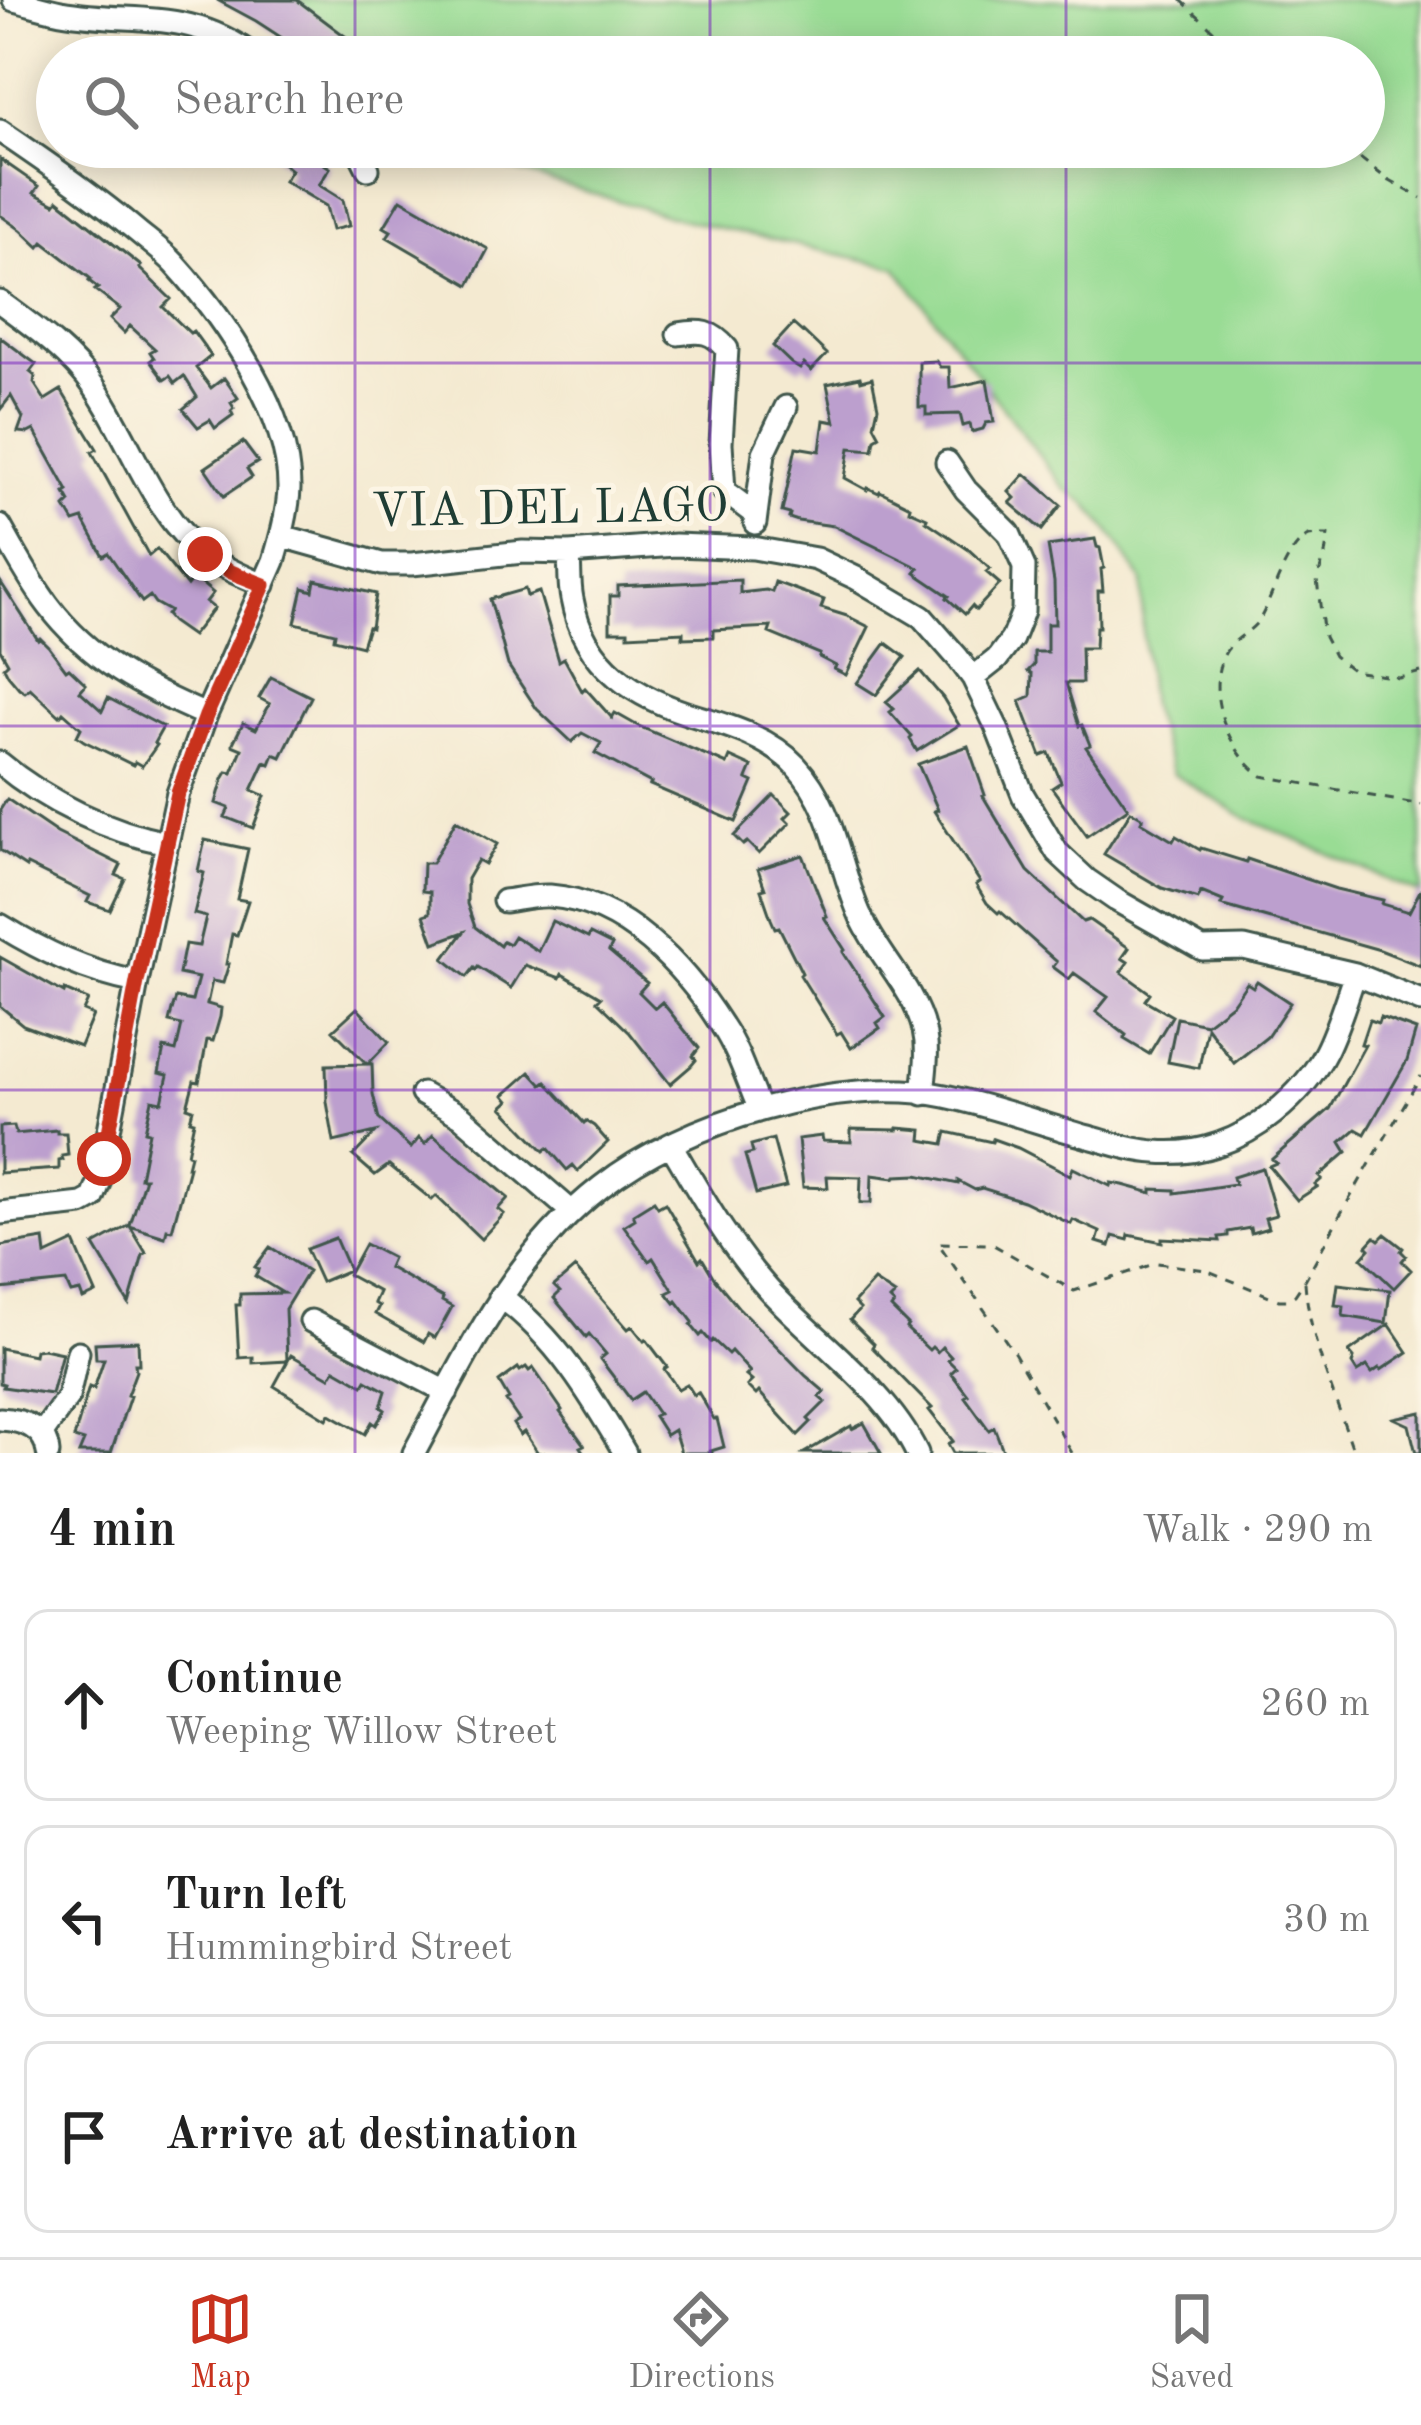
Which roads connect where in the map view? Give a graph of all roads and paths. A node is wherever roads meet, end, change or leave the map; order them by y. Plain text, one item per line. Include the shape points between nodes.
1 (14, 0) edge
2 (1181, 0) edge
3 (219, 36) edge
4 (1220, 36) edge
5 (0, 131) edge
6 (36, 156) edge
7 (54, 168) edge
8 (1373, 168) edge
9 (1421, 199) edge
10 (0, 302) edge
11 (678, 334) dead end
12 (786, 407) dead end
13 (946, 462) dead end
14 (756, 515) junction
15 (0, 526) edge
16 (282, 536) junction
17 (753, 548) junction
18 (569, 553) junction
19 (264, 585) junction
20 (1421, 672) edge
21 (973, 678) junction
22 (206, 716) junction
23 (0, 763) edge
24 (1421, 805) edge
25 (166, 843) junction
26 (504, 901) dead end
27 (0, 925) edge
28 (1355, 974) junction
29 (137, 982) junction
30 (1421, 1001) edge
31 (1421, 1076) edge
32 (422, 1094) dead end
33 (922, 1094) junction
34 (760, 1111) junction
35 (671, 1144) junction
36 (572, 1212) junction
37 (0, 1213) edge
38 (1305, 1280) junction
39 (500, 1295) junction
40 (311, 1321) dead end
41 (78, 1352) dead end
42 (447, 1392) junction
43 (0, 1419) edge
44 (45, 1444) edge
45 (414, 1453) edge
46 (625, 1453) edge
47 (917, 1453) edge
48 (1072, 1453) edge
49 (1354, 1453) edge

1 - 3 street via 165,19
2 - 4 path
5 - 6 street
7 - 16 street via 174,262 253,370 283,446 289,488
8 - 9 path
10 - 19 street via 79,367 184,536 231,572
11 - 14 street via 716,335 727,349 724,491
12 - 14 street via 764,454
13 - 21 street via 1009,533 1024,567 1023,611 1012,640
14 - 17 street
15 - 22 street via 48,606 92,651 150,691
16 - 18 street, VIA DEL LAGO via 412,565
16 - 19 street
17 - 18 street, VIA DEL LAGO
17 - 21 street, VIA DEL LAGO via 816,559 856,578 922,617
18 - 33 street via 584,636 610,674 676,711 746,730 796,765 829,815 861,919 925,1033
19 - 22 street
20 - 24 path via 1399,678 1353,671 1334,656 1317,580 1328,535 1294,547 1257,623 1228,649 1217,675 1220,718 1247,766 1262,776
21 - 28 street, VIA DEL LAGO via 1023,795 1057,852 1087,880 1202,949 1244,948
22 - 25 street
23 - 25 street via 79,814
25 - 29 street
26 - 34 street via 548,896 583,903 638,931 680,969 724,1028
27 - 29 street via 53,956
28 - 30 street, VIA DEL LAGO
28 - 33 street via 1306,1083 1255,1129 1225,1143 1157,1153
29 - 37 street via 93,1198
31 - 38 path
32 - 36 street via 461,1116
33 - 34 street via 849,1093
34 - 35 street
35 - 36 street
35 - 47 street via 767,1288 877,1397
36 - 39 street
38 - 48 path via 1279,1300 1206,1270 1157,1263 1074,1291 992,1244 938,1243
38 - 49 path via 1315,1340
39 - 42 street
39 - 46 street via 561,1353
40 - 42 street
41 - 44 street
42 - 45 street
43 - 44 street via 21,1421

